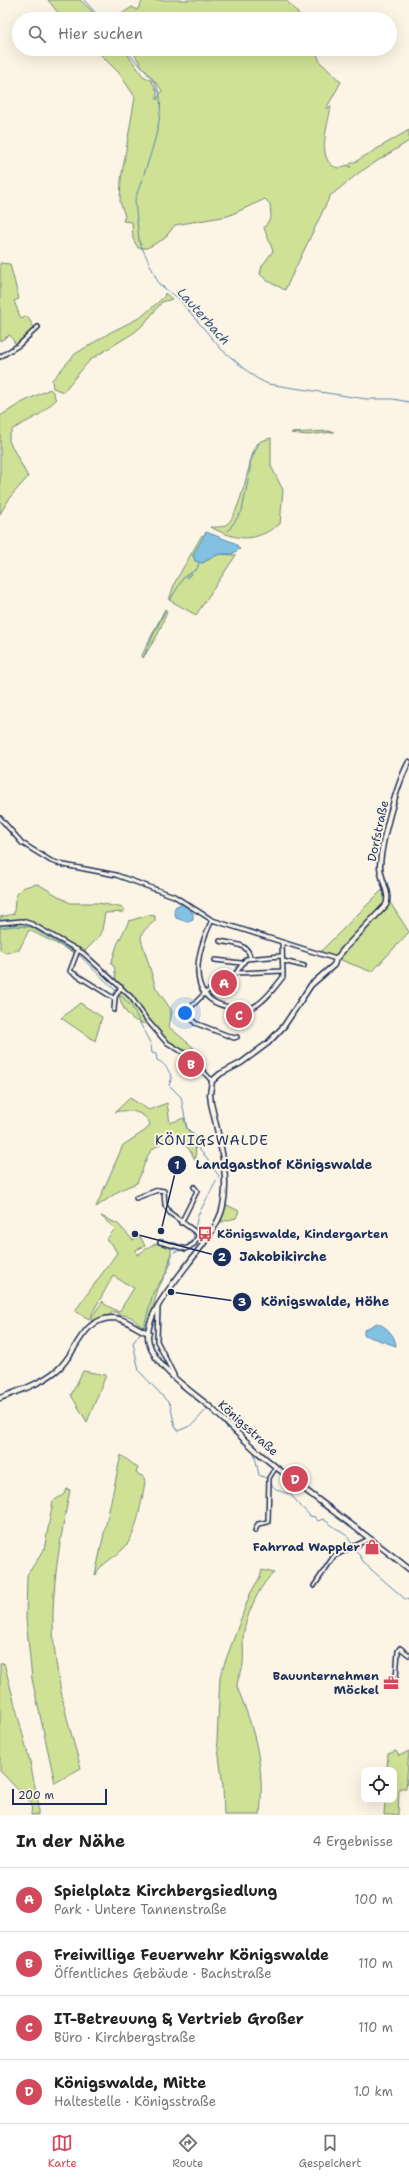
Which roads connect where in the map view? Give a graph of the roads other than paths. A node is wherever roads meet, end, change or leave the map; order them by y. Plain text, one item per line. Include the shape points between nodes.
1 (38, 327) dead end
2 (0, 357) edge
3 (409, 762) edge
4 (0, 818) edge
5 (212, 920) junction
6 (0, 923) edge
7 (220, 941) dead end
8 (282, 943) junction
9 (77, 951) junction
10 (282, 956) junction
11 (250, 957) junction
12 (336, 958) junction
13 (215, 960) dead end
14 (283, 961) junction
15 (241, 963) junction
16 (304, 966) dead end
17 (283, 971) junction
18 (236, 973) junction
19 (121, 987) junction
20 (204, 993) junction
21 (115, 999) junction
22 (114, 1010) dead end
23 (237, 1037) dead end
24 (212, 1081) junction
25 (194, 1187) dead end
26 (136, 1198) dead end
27 (182, 1223) junction
28 (199, 1235) junction
29 (206, 1239) junction
30 (160, 1242) dead end
31 (158, 1306) junction
32 (147, 1332) junction
33 (174, 1375) junction
34 (0, 1398) edge
35 (276, 1467) junction
36 (255, 1531) dead end
37 (369, 1539) junction
38 (409, 1569) edge
39 (314, 1586) dead end
40 (409, 1655) edge
41 (396, 1678) dead end

1 - 2 street via 19,345
3 - 12 street, Dorfstraße via 398,789 382,855 380,872 388,896 386,905
4 - 5 street via 22,843 51,861 116,875 170,894
5 - 8 street
5 - 20 street via 198,959 199,981
6 - 9 street via 22,921 32,924
7 - 11 street via 244,946 249,950
8 - 10 street
8 - 12 street
9 - 19 street
9 - 21 street via 70,971
10 - 11 street
10 - 14 street
11 - 15 street
12 - 24 street via 334,965 311,984 284,1026 268,1043
13 - 15 street
14 - 16 street
14 - 17 street
15 - 18 street
17 - 18 street
17 - 20 street via 283,977 254,1008 220,1005
18 - 20 street
19 - 21 street
19 - 24 street via 166,1042 189,1056
20 - 23 street via 191,1009 190,1016 193,1022
21 - 22 street
24 - 29 street via 210,1103 222,1156 225,1192 219,1220
25 - 27 street via 197,1191
26 - 27 street via 158,1190 164,1191 167,1209
27 - 28 street
28 - 29 street
28 - 30 street via 192,1247 183,1249
29 - 31 street
31 - 32 street
31 - 33 street via 157,1341
32 - 33 street, Königsstraße via 153,1350 164,1367
32 - 34 street via 126,1320 114,1318 98,1322 86,1330 58,1370 42,1380
33 - 35 street, Königsstraße
35 - 36 street via 269,1480 268,1522 258,1524
35 - 37 street, Königsstraße
37 - 38 street, Königsstraße
37 - 39 street via 334,1556
40 - 41 street via 400,1648

